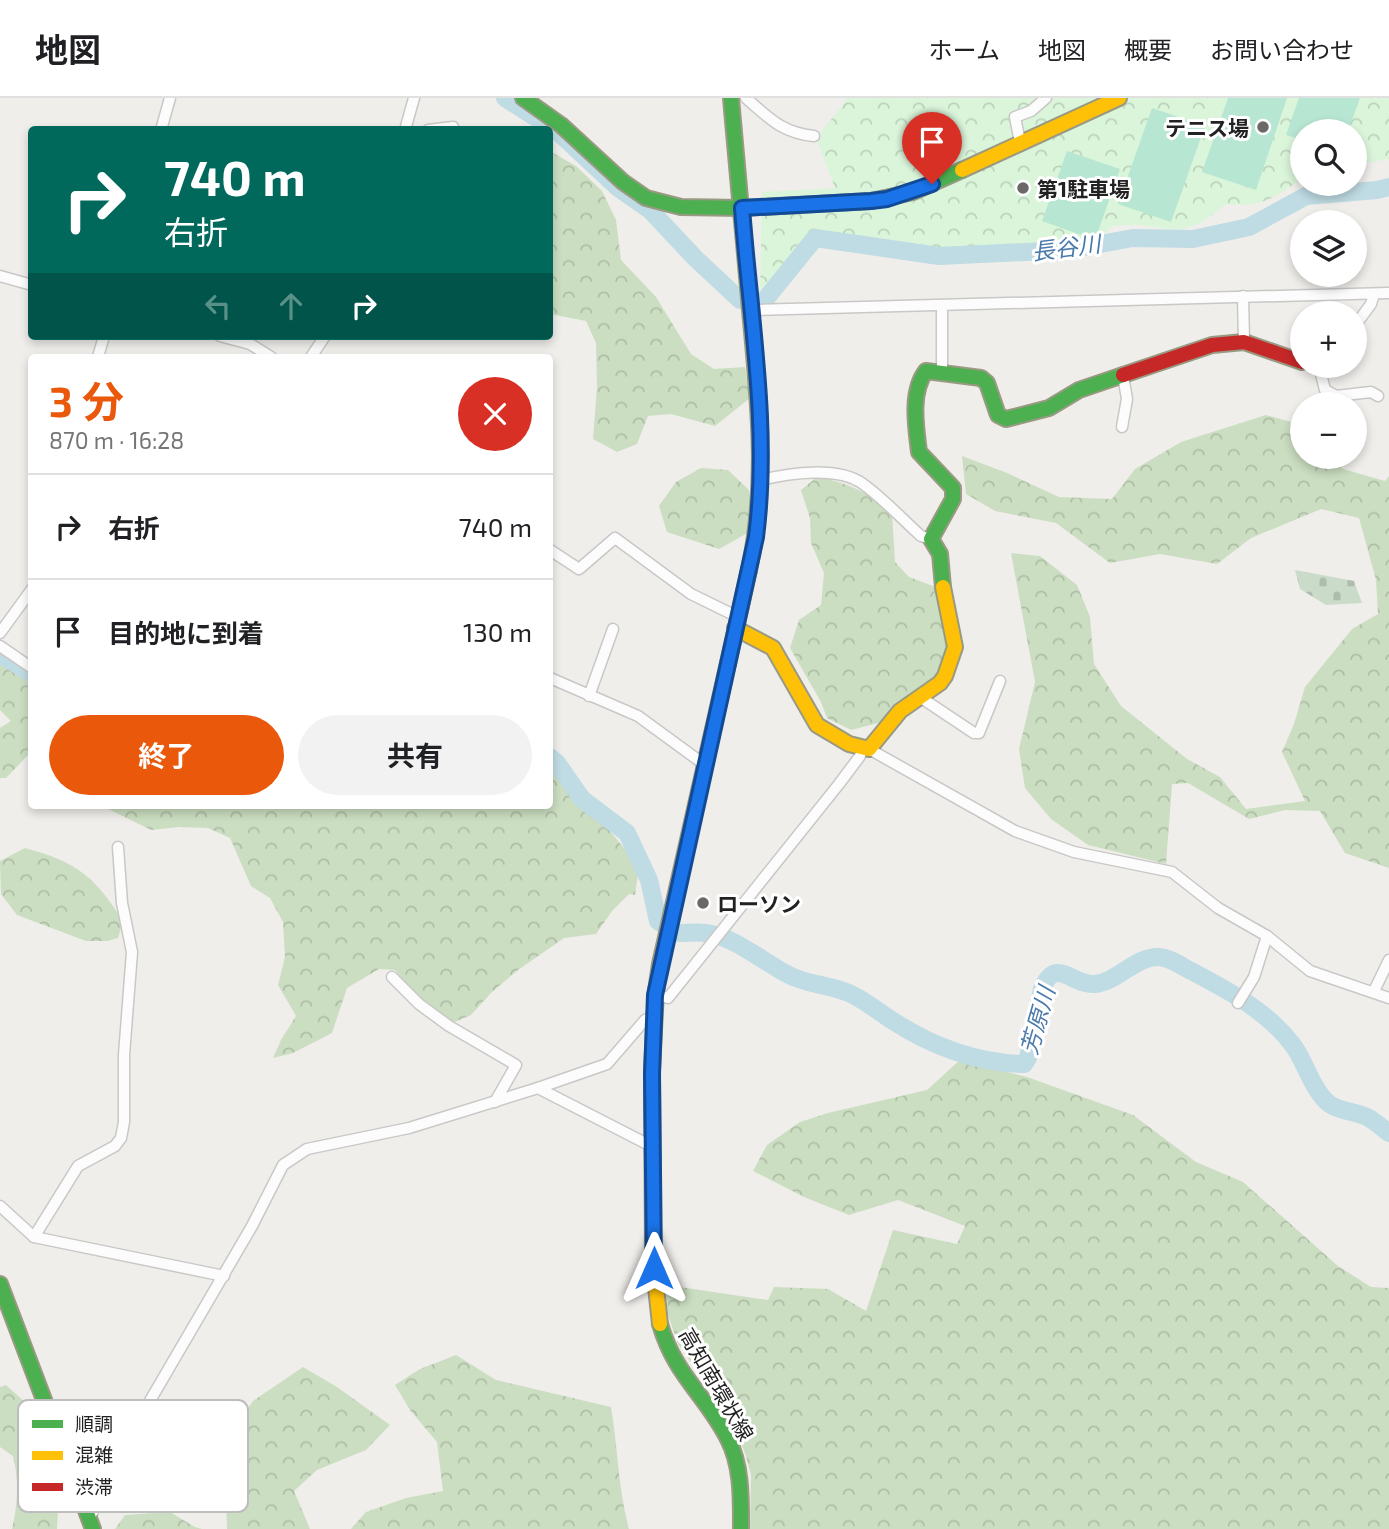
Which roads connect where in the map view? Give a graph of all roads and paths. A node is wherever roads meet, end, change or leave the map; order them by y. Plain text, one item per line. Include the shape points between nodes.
1 (170, 98) edge
2 (414, 98) edge
3 (523, 98) edge
4 (731, 98) edge
5 (746, 98) edge
6 (1046, 98) edge
7 (1119, 98) edge
8 (162, 126) edge
9 (406, 126) edge
10 (814, 136) dead end
11 (1020, 142) junction
12 (742, 208) junction
13 (0, 276) edge
14 (28, 284) edge
15 (1389, 293) edge
16 (1374, 294) junction
17 (1243, 296) junction
18 (942, 305) junction
19 (1367, 309) edge
20 (750, 310) junction
21 (252, 340) edge
22 (1244, 342) junction
23 (268, 354) edge
24 (1290, 358) edge
25 (943, 372) junction
26 (1123, 376) junction
27 (1322, 378) edge
28 (1378, 396) dead end
29 (1122, 427) dead end
30 (761, 480) junction
31 (931, 539) junction
32 (553, 553) edge
33 (28, 595) edge
34 (737, 623) junction
35 (613, 629) dead end
36 (0, 634) edge
37 (0, 646) edge
38 (28, 665) edge
39 (553, 679) edge
40 (1000, 681) dead end
41 (589, 696) junction
42 (920, 697) junction
43 (865, 749) junction
44 (705, 765) junction
45 (118, 847) dead end
46 (1267, 936) junction
47 (1389, 960) edge
48 (392, 976) dead end
49 (1374, 991) junction
50 (655, 995) junction
51 (1389, 998) edge
52 (1241, 1000) dead end
53 (653, 1016) junction
54 (538, 1088) junction
55 (495, 1102) junction
56 (653, 1147) junction
57 (0, 1206) edge
58 (34, 1237) junction
59 (224, 1276) junction
60 (0, 1284) edge
61 (5, 1308) edge
62 (42, 1400) edge
63 (151, 1400) edge
64 (741, 1529) edge

1 - 8 street
2 - 9 street
3 - 12 street via 646,198 681,207
4 - 12 street, 高知南環状線
5 - 10 street via 776,125
6 - 11 street via 1015,117
7 - 11 street
11 - 12 street via 932,184 887,199
12 - 20 street, 高知南環状線
13 - 14 street
15 - 16 street
16 - 17 street
16 - 19 street
17 - 18 street
17 - 22 street
18 - 20 street
18 - 25 street
20 - 30 street, 高知南環状線
21 - 23 street
22 - 24 street
22 - 26 street via 1212,345
25 - 26 street via 981,378 998,415 1006,419 1049,408 1079,390
25 - 31 street via 926,371 917,389 919,452 953,488 953,499
26 - 29 street via 1127,399
27 - 28 street via 1325,390 1336,396
30 - 31 street via 820,472 842,474 862,482 921,536
30 - 34 street, 高知南環状線 via 756,537
31 - 42 street via 940,554 955,647 946,676
32 - 34 street via 579,569 615,538
33 - 36 street
34 - 43 street via 773,648 817,725
34 - 44 street, 高知南環状線
35 - 41 street
37 - 38 street
39 - 41 street
40 - 42 street via 979,733
41 - 44 street via 638,716
42 - 43 street via 900,711
43 - 46 street via 1015,831 1074,852 1172,872 1218,908
43 - 50 street via 668,998
44 - 50 street, 高知南環状線
45 - 58 street via 119,882 132,951 121,1138 78,1166
46 - 49 street via 1310,971
46 - 52 street
47 - 49 street
48 - 55 street via 449,1026 516,1065
49 - 51 street
50 - 53 street, 高知南環状線
53 - 54 street via 607,1064
53 - 56 street, 高知南環状線
54 - 55 street
54 - 56 street
55 - 59 street via 409,1128 307,1149 283,1165
56 - 64 street, 高知南環状線 via 656,1310 679,1368 729,1441 740,1482
57 - 58 street
58 - 59 street
59 - 63 street
60 - 61 street
61 - 62 street

